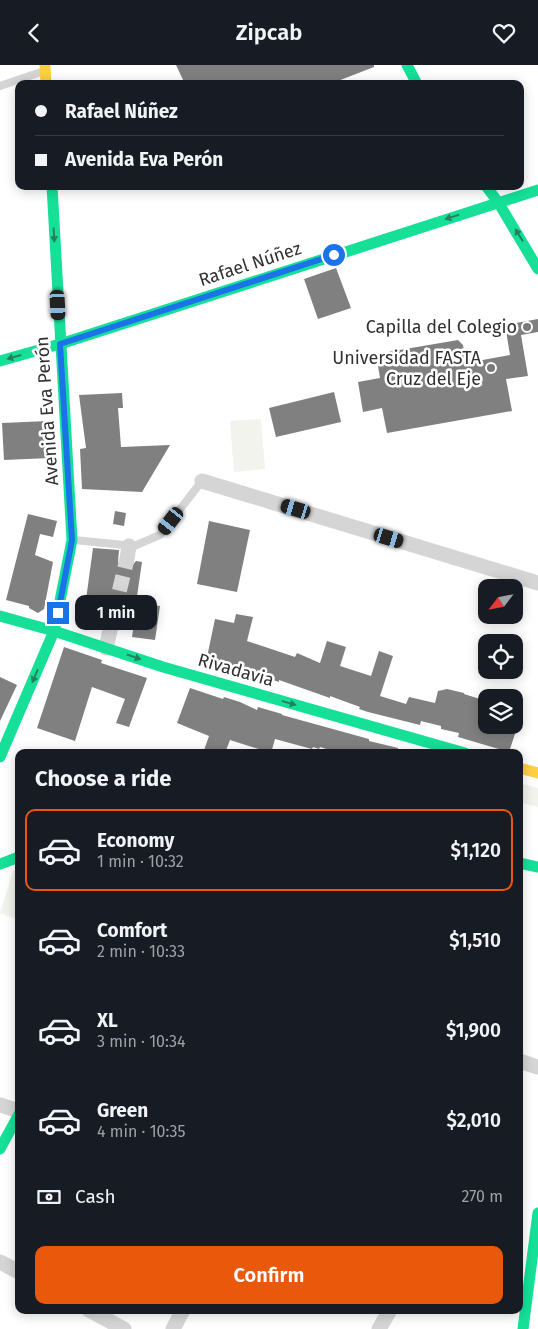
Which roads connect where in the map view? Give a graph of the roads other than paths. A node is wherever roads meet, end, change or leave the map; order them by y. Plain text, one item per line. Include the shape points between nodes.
1 (407, 65) edge
2 (45, 68) edge
3 (415, 80) edge
4 (0, 86) edge
5 (52, 190) edge
6 (489, 190) edge
7 (538, 190) edge
8 (498, 202) junction
9 (538, 269) edge
10 (60, 344) junction
11 (0, 361) edge
12 (202, 481) joint
13 (72, 540) junction
14 (538, 583) edge
15 (114, 613) tunnel mouth
16 (0, 616) edge
17 (54, 631) junction
18 (106, 648) junction
19 (451, 749) edge
20 (0, 757) edge
21 (523, 769) edge
22 (538, 773) edge
23 (15, 858) edge
24 (0, 864) edge
25 (523, 864) edge
26 (538, 867) edge
27 (523, 1062) edge
28 (538, 1067) edge
29 (0, 1105) edge
30 (15, 1111) edge
31 (15, 1121) edge
32 (0, 1149) edge
33 (538, 1213) edge
34 (0, 1262) edge
35 (529, 1268) edge
36 (15, 1270) edge
37 (96, 1314) edge
38 (181, 1314) edge
39 (388, 1314) edge
40 (124, 1329) edge
41 (173, 1329) edge
42 (380, 1329) edge
43 (523, 1329) edge

1 - 3 main road
2 - 4 lane
5 -> 10 main road, Avenida Eva Perón
6 - 8 main road
7 - 8 main road, Rafael Núñez
9 -> 8 main road
8 -> 10 main road, Rafael Núñez
10 -> 11 main road, Rafael Núñez
10 - 13 main road, Avenida Eva Perón
12 - 13 lane via 160,535 128,553
12 - 14 street
13 - 17 main road, Avenida Eva Perón
15 - 18 street
16 - 17 main road, Rivadavia
17 - 18 main road, Rivadavia
17 -> 20 main road, Avenida Eva Perón
18 -> 19 main road, Rivadavia via 172,670
21 - 22 main road
23 - 24 main road
25 - 26 main road
27 - 28 street
29 - 30 street
31 - 32 main road
33 - 35 main road
34 - 36 street
35 - 43 main road
37 - 40 street
38 - 41 street
39 - 42 street

